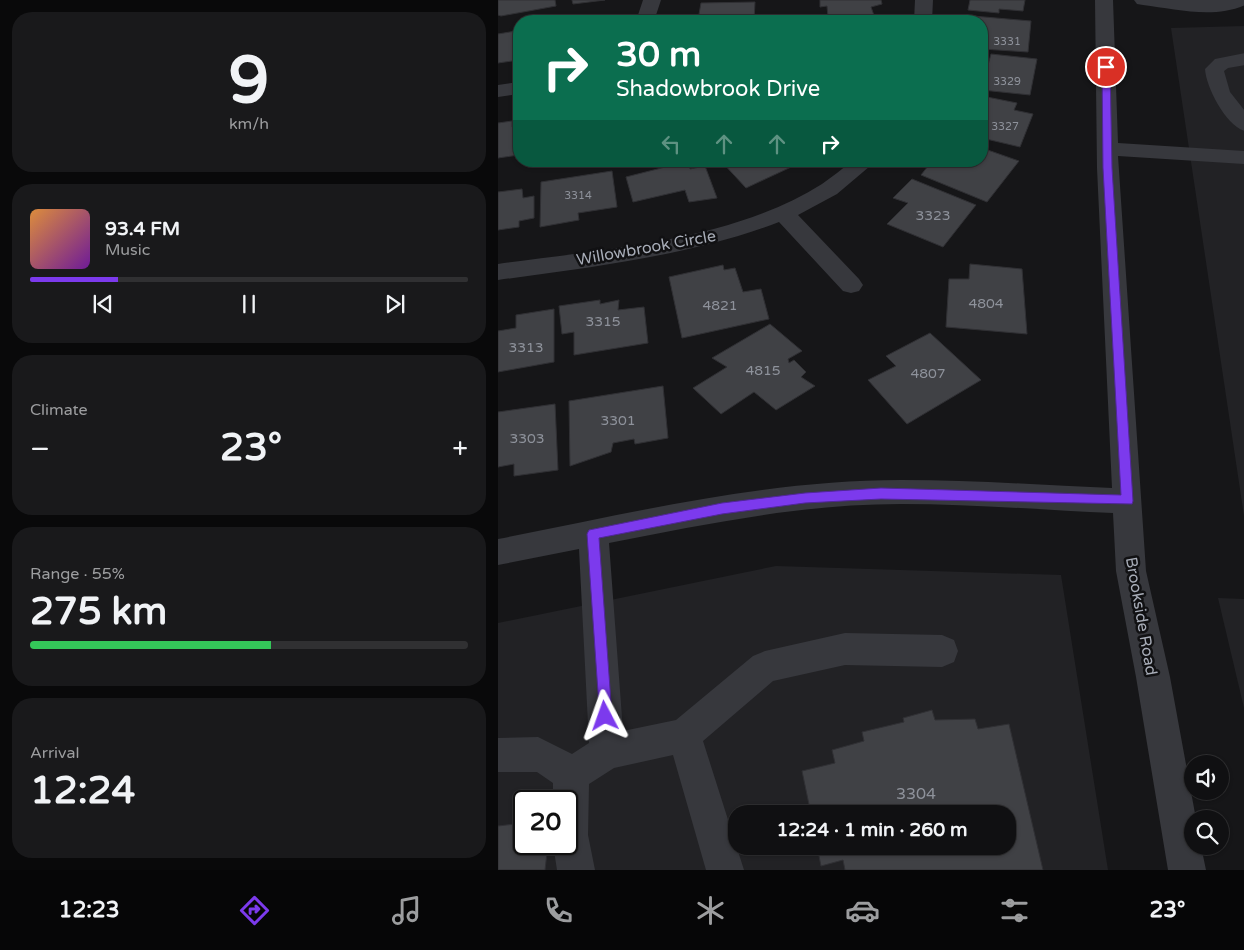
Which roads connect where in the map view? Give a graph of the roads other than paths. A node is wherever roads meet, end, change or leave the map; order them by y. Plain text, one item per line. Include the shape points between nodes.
1 (652, 0) edge
2 (924, 0) edge
3 (1104, 0) edge
4 (1143, 0) edge
5 (1241, 0) edge
6 (1183, 2) edge
7 (646, 15) edge
8 (923, 15) edge
9 (1244, 60) edge
10 (513, 89) edge
11 (498, 91) edge
12 (1244, 125) edge
13 (1108, 149) junction
14 (1244, 158) edge
15 (859, 167) edge
16 (783, 212) junction
17 (498, 272) edge
18 (851, 284) dead end
19 (1127, 501) junction
20 (593, 534) junction
21 (498, 552) edge
22 (942, 651) dead end
23 (684, 735) junction
24 (607, 752) junction
25 (498, 756) edge
26 (571, 776) junction
27 (576, 870) edge
28 (726, 870) edge
29 (1187, 870) edge

1 - 7 street
2 - 8 street
3 - 13 street, Brookside Road
4 - 6 street
5 - 6 street via 1218,6
9 - 12 street via 1222,63 1214,69 1214,75 1218,90
10 - 11 street
13 - 14 street
13 - 19 street, Brookside Road
15 - 16 street, Willowbrook Circle via 819,195
16 - 17 street, Willowbrook Circle via 724,233 680,244
16 - 18 street
19 - 20 street via 881,494 805,498 722,508
19 - 29 street, Brookside Road via 1132,571
20 - 21 street
20 - 24 street
22 - 23 street via 845,649 765,667
23 - 24 street
23 - 28 street
24 - 26 street
25 - 26 street via 531,753 550,758
26 - 27 street via 570,835

